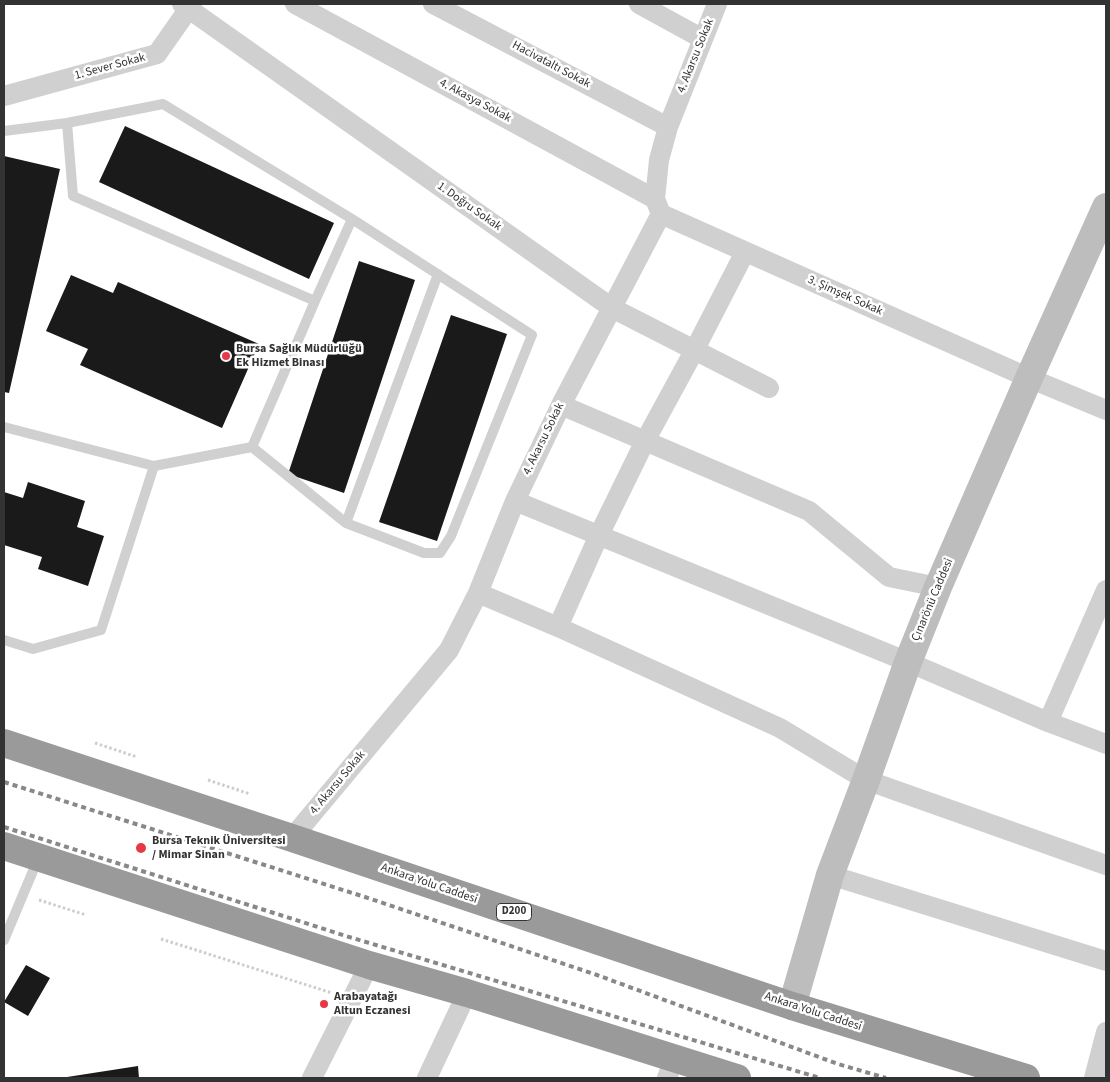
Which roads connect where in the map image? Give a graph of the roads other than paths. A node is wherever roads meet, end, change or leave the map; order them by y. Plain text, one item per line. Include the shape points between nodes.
1 (295, 4) edge
2 (433, 4) edge
3 (639, 4) edge
4 (716, 4) edge
5 (188, 5) edge
6 (703, 39) junction
7 (4, 96) edge
8 (67, 123) junction
9 (668, 127) junction
10 (4, 131) edge
11 (658, 206) junction
12 (1106, 207) edge
13 (352, 219) junction
14 (745, 252) junction
15 (438, 274) junction
16 (315, 301) junction
17 (612, 308) junction
18 (694, 351) junction
19 (1029, 378) junction
20 (769, 388) dead end
21 (561, 404) junction
22 (1106, 410) edge
23 (4, 427) edge
24 (645, 441) junction
25 (252, 447) junction
26 (154, 466) junction
27 (515, 501) junction
28 (346, 522) junction
29 (599, 535) junction
30 (938, 587) junction
31 (1106, 590) edge
32 (478, 593) junction
33 (558, 627) junction
34 (4, 640) edge
35 (908, 662) junction
36 (1048, 722) junction
37 (4, 743) edge
38 (1106, 744) edge
39 (866, 780) junction
40 (292, 838) junction
41 (4, 846) edge
42 (38, 858) junction
43 (1106, 865) edge
44 (830, 875) junction
45 (4, 940) edge
46 (1106, 961) edge
47 (369, 965) junction
48 (467, 993) junction
49 (792, 1006) junction
50 (1106, 1032) edge
51 (1100, 1067) edge
52 (671, 1068) edge
53 (312, 1078) edge
54 (427, 1078) edge
55 (737, 1078) edge
56 (1026, 1078) edge

1 - 11 street, 4. Akasya Sokak
2 - 9 street, Hacivataltı Sokak
3 - 6 street
4 - 6 street, 4. Akarsu Sokak
5 - 7 street, 1. Sever Sokak via 157,54
5 - 17 street, 1. Doğru Sokak
6 - 9 street, 4. Akarsu Sokak
8 - 10 lane
8 - 13 lane via 163,104
8 - 16 lane via 73,196
9 - 11 street, 4. Akarsu Sokak via 659,160
11 - 14 street, 3. Şimşek Sokak
11 - 17 street, 4. Akarsu Sokak
12 - 19 main road, Çınarönü Caddesi
13 - 15 lane
13 - 16 lane
14 - 18 street
14 - 19 street, 3. Şimşek Sokak
15 - 28 lane
15 - 28 lane via 532,335 451,536 440,553 424,553
16 - 25 lane
17 - 18 street, 1. Doğru Sokak
17 - 21 street, 4. Akarsu Sokak
18 - 20 street, 1. Doğru Sokak
18 - 24 street
19 - 22 street, 3. Şimşek Sokak
19 - 30 main road, Çınarönü Caddesi
21 - 24 street
21 - 27 street, 4. Akarsu Sokak
23 - 26 lane
24 - 29 street
24 - 30 street via 809,511 889,577
25 - 26 lane
25 - 28 lane
26 - 34 lane via 101,630 33,649
27 - 29 street
27 - 32 street, 4. Akarsu Sokak
29 - 33 street
29 - 35 street
30 - 35 main road, Çınarönü Caddesi
31 - 36 street
32 - 33 street
32 - 40 street, 4. Akarsu Sokak via 449,650
33 - 39 street via 780,728
35 - 36 street
35 - 39 main road, Çınarönü Caddesi
36 - 38 street
37 - 40 highway, Ankara Yolu Caddesi / D200
39 - 43 street
39 - 44 main road, Çınarönü Caddesi
40 - 49 highway, Ankara Yolu Caddesi / D200
41 - 42 highway
42 - 45 lane
42 - 47 highway
44 - 46 street
44 - 49 main road, Çınarönü Caddesi
47 - 48 highway
47 - 53 street
48 - 52 highway
48 - 54 street
49 - 56 highway, Ankara Yolu Caddesi / D200
50 - 51 street
52 - 55 highway

